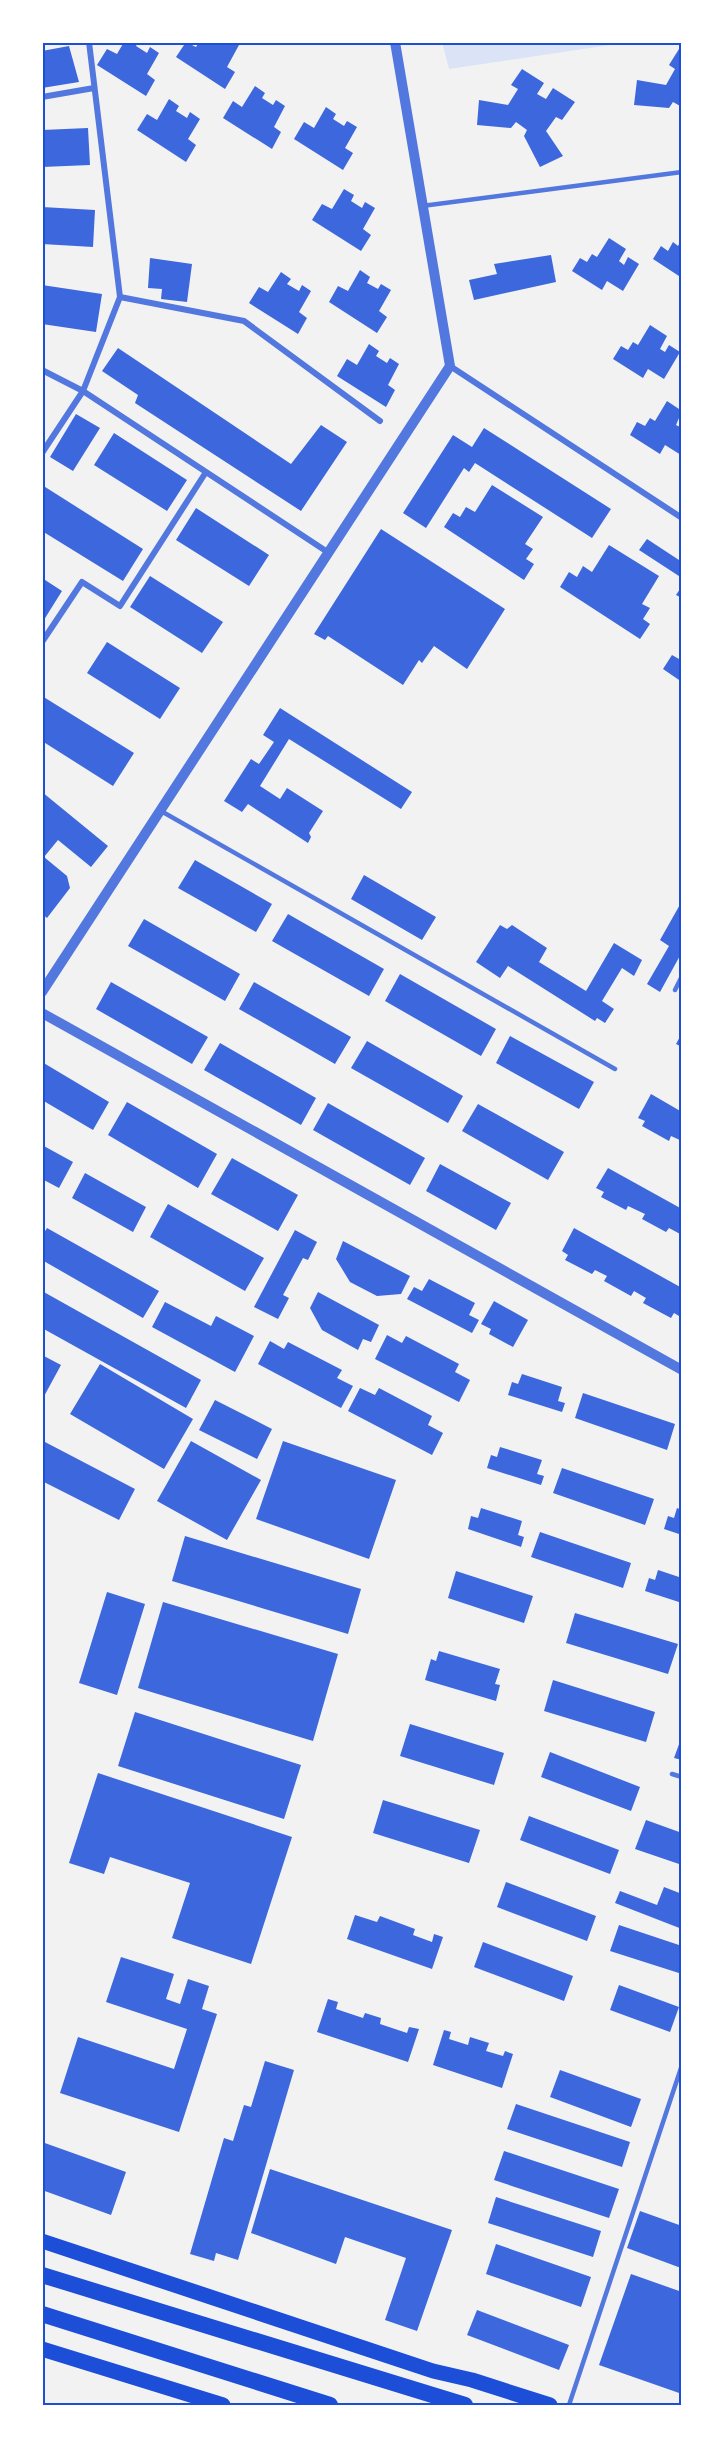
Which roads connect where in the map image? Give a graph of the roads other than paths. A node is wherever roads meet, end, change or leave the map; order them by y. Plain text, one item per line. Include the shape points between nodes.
1 (89, 42) edge
2 (395, 42) edge
3 (94, 88) junction
4 (42, 97) edge
5 (682, 172) edge
6 (422, 206) junction
7 (120, 297) junction
8 (450, 366) junction
9 (42, 370) edge
10 (82, 391) junction
11 (380, 421) dead end
12 (42, 453) edge
13 (206, 472) junction
14 (682, 518) edge
15 (329, 553) junction
16 (42, 642) edge
17 (160, 811) junction
18 (682, 976) edge
19 (675, 990) dead end
20 (42, 992) edge
21 (42, 1013) edge
22 (615, 1069) dead end
23 (682, 1370) edge
24 (672, 1774) dead end
25 (682, 1777) edge
26 (682, 2065) edge
27 (42, 2241) edge
28 (42, 2275) edge
29 (42, 2314) edge
30 (42, 2349) edge
31 (429, 2394) junction
32 (223, 2405) edge
33 (330, 2405) edge
34 (465, 2405) edge
35 (481, 2405) edge
36 (550, 2405) edge
37 (569, 2405) edge

1 - 3 street
2 - 6 street
3 - 4 street
3 - 7 street
5 - 6 lane
6 - 8 street
7 - 10 street
7 - 11 street via 244,321
8 - 14 street
8 - 15 street
9 - 10 street
10 - 12 street
10 - 13 street
13 - 15 street
13 - 16 street via 120,606 82,582
15 - 17 street
17 - 20 street
17 - 22 lane
18 - 19 lane
21 - 23 street
24 - 25 lane
26 - 37 lane
27 - 36 main road via 433,2371
28 - 31 highway
29 - 33 highway
30 - 32 main road
31 - 34 highway
31 - 35 highway

